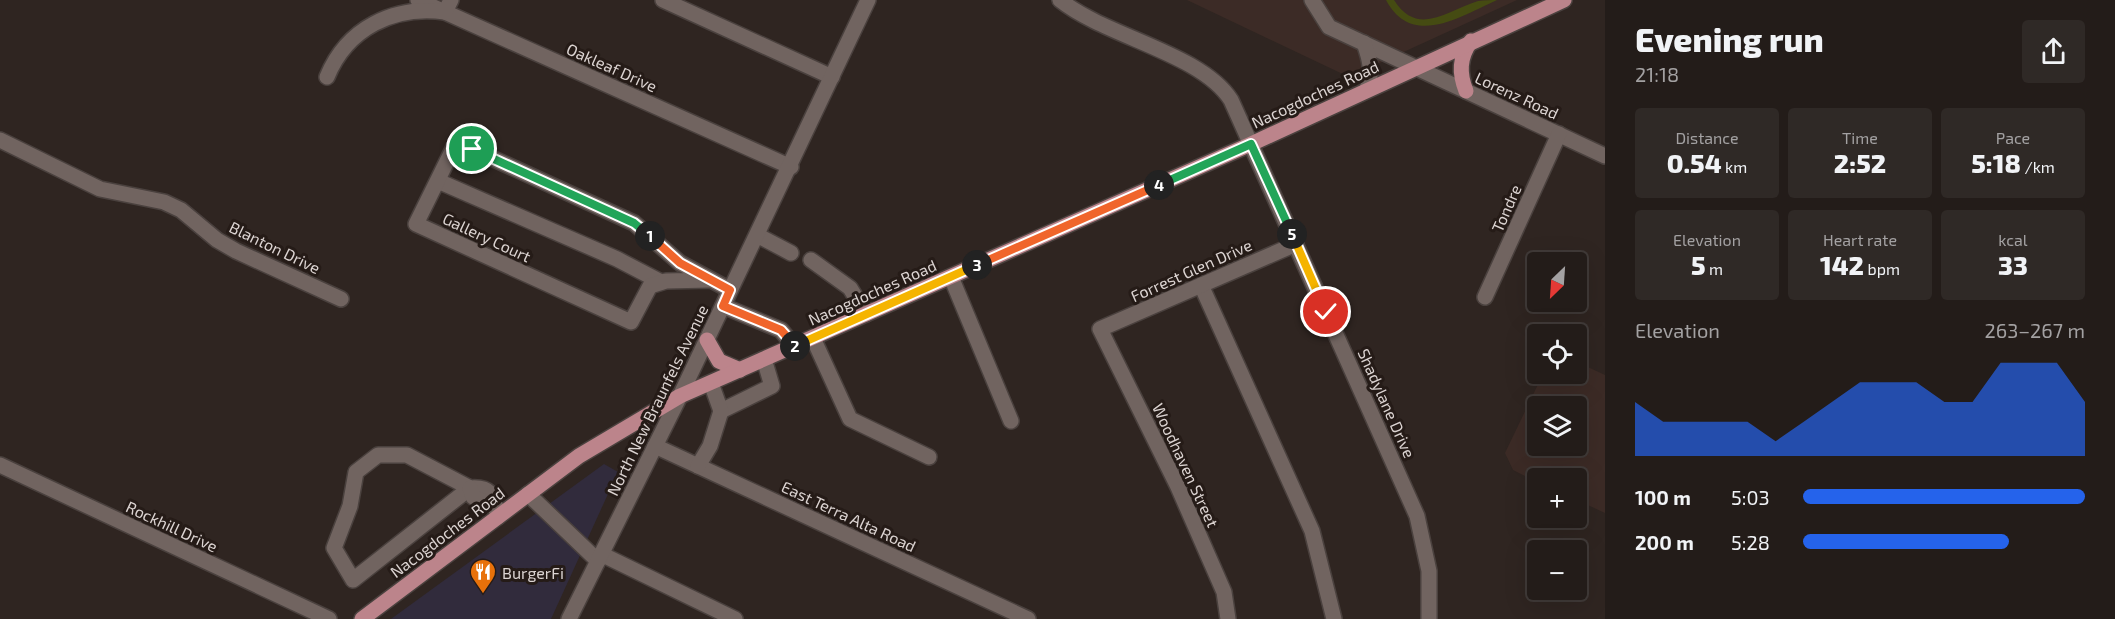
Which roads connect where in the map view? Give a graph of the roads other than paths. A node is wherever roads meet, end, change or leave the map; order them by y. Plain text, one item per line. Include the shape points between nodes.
1 (418, 0) edge
2 (663, 0) edge
3 (868, 0) edge
4 (1060, 0) edge
5 (1311, 0) edge
6 (1564, 0) edge
7 (448, 6) edge
8 (1471, 41) junction
9 (1364, 43) junction
10 (1414, 67) junction
11 (327, 77) dead end
12 (832, 77) junction
13 (1367, 89) junction
14 (1466, 91) junction
15 (1559, 134) junction
16 (0, 141) edge
17 (1251, 144) junction
18 (1605, 156) edge
19 (791, 167) junction
20 (438, 181) junction
21 (757, 235) junction
22 (1296, 244) junction
23 (791, 253) dead end
24 (811, 260) dead end
25 (951, 277) junction
26 (709, 280) junction
27 (661, 282) junction
28 (1201, 285) junction
29 (730, 290) junction
30 (1485, 297) dead end
31 (341, 298) dead end
32 (723, 306) junction
33 (866, 314) junction
34 (1100, 329) joint
35 (813, 338) junction
36 (707, 340) junction
37 (794, 346) junction
38 (764, 359) junction
39 (740, 370) junction
40 (711, 383) junction
41 (680, 396) junction
42 (721, 411) junction
43 (1011, 421) dead end
44 (655, 446) junction
45 (929, 457) dead end
46 (0, 465) edge
47 (698, 466) junction
48 (470, 488) junction
49 (528, 494) junction
50 (497, 512) junction
51 (600, 557) junction
52 (329, 619) edge
53 (362, 619) edge
54 (569, 619) edge
55 (735, 619) edge
56 (1028, 619) edge
57 (1228, 619) edge
58 (1334, 619) edge
59 (1429, 619) edge

1 - 7 street, Oakleaf Drive
2 - 12 street
3 - 12 street, North New Braunfels Avenue
4 - 17 street, Shadylane Drive via 1080,15 1209,75 1231,100
5 - 9 street, Lorenz Road via 1329,27
6 - 8 main road, Nacogdoches Road
7 - 11 street via 406,11 375,22 342,49
7 - 19 street, Oakleaf Drive
8 - 10 main road, Nacogdoches Road
8 - 14 main road via 1461,61 1460,76
9 - 10 street, Lorenz Road
9 - 13 street via 1371,62
10 - 13 main road, Nacogdoches Road
10 - 14 street, Lorenz Road
12 - 19 street, North New Braunfels Avenue
13 - 17 main road, Nacogdoches Road
14 - 15 street, Lorenz Road
15 - 18 street, Lorenz Road
15 - 30 street, Tondre
16 - 31 street, Blanton Drive via 100,189 164,202 237,251
17 - 22 street, Shadylane Drive
17 - 25 main road, Nacogdoches Road
19 - 21 street, North New Braunfels Avenue
20 - 26 street, Gallery Court via 454,147 472,149 634,223 665,252
20 - 27 street
20 - 27 street, Gallery Court via 416,224 631,322 646,291
21 - 23 street
21 - 29 street, North New Braunfels Avenue
22 - 28 street, Forrest Glen Drive
22 - 59 street, Shadylane Drive via 1417,516 1429,571
24 - 33 street via 850,288
25 - 33 main road, Nacogdoches Road
25 - 43 street
26 - 27 street, Gallery Court
26 - 29 street, Gallery Court
28 - 34 street, Forrest Glen Drive
28 - 58 street via 1312,531
29 - 32 street, North New Braunfels Avenue
32 - 36 street, North New Braunfels Avenue
32 - 37 street via 781,330
33 - 35 main road, Nacogdoches Road
34 - 57 street, Woodhaven Street via 1178,487 1224,592
35 - 37 main road, Nacogdoches Road
35 - 45 street via 850,419
36 - 39 main road via 719,361
36 - 41 street, North New Braunfels Avenue
37 - 38 main road, Nacogdoches Road
38 - 39 main road, Nacogdoches Road
38 - 42 street via 772,386
39 - 40 main road, Nacogdoches Road
40 - 41 main road, Nacogdoches Road
40 - 42 street
41 - 44 street, North New Braunfels Avenue
41 - 49 main road, Nacogdoches Road via 579,456
42 - 47 street via 710,446
44 - 47 street, East Terra Alta Road
44 - 51 street, North New Braunfels Avenue
46 - 52 street, Rockhill Drive
47 - 56 street, East Terra Alta Road
48 - 48 street via 416,530 353,580 334,548 350,506 356,471 378,455 407,455
48 - 50 street via 480,487 491,494
49 - 50 main road, Nacogdoches Road
49 - 51 street
50 - 53 main road, Nacogdoches Road
51 - 54 street, North New Braunfels Avenue
51 - 55 street

